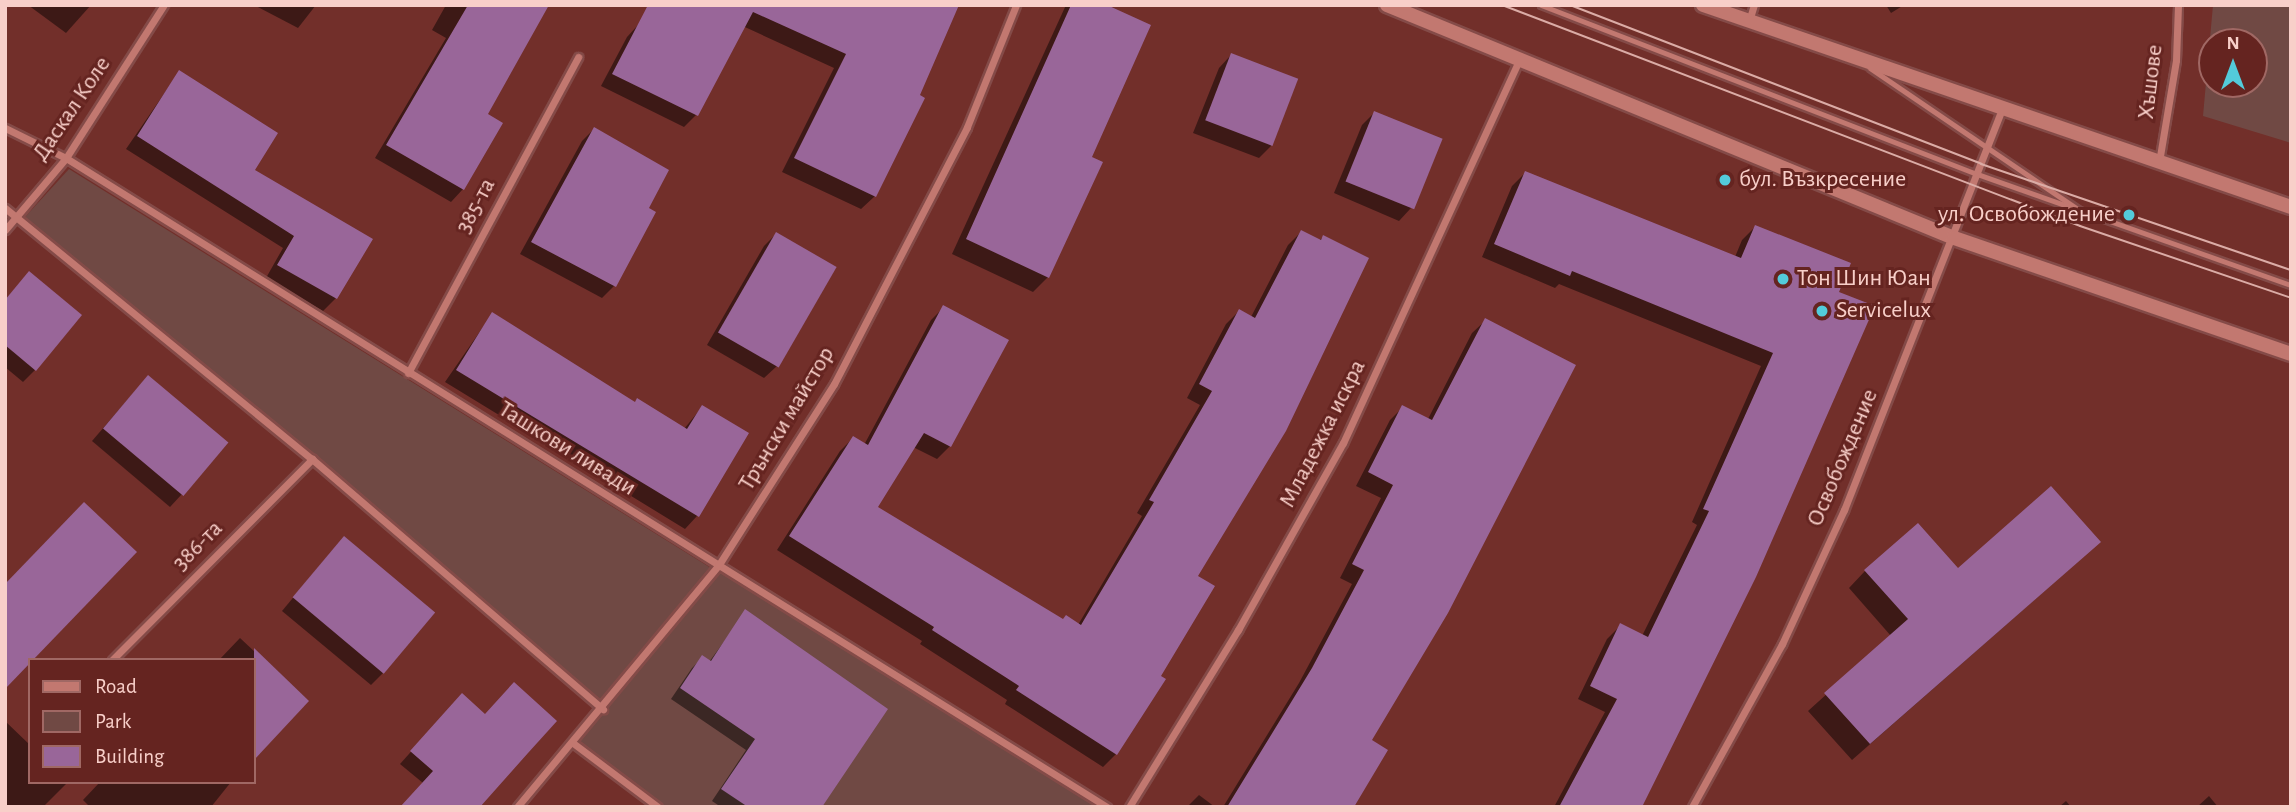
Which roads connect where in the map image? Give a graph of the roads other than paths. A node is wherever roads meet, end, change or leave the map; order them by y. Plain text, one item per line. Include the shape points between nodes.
1 (164, 5) edge
2 (1016, 5) edge
3 (1387, 5) edge
4 (1541, 5) edge
5 (1703, 5) edge
6 (1754, 5) edge
7 (2178, 5) edge
8 (1748, 22) junction
9 (578, 57) dead end
10 (1518, 62) junction
11 (1863, 64) junction
12 (2001, 111) junction
13 (5, 128) edge
14 (1987, 147) junction
15 (66, 159) junction
16 (2159, 163) junction
17 (1977, 174) junction
18 (2291, 207) edge
19 (5, 208) edge
20 (2085, 214) junction
21 (15, 218) junction
22 (5, 230) edge
23 (1954, 238) junction
24 (2291, 285) edge
25 (2291, 354) edge
26 (408, 373) junction
27 (312, 459) junction
28 (718, 566) junction
29 (114, 658) edge
30 (603, 709) junction
31 (573, 743) junction
32 (517, 807) edge
33 (658, 807) edge
34 (1107, 807) edge
35 (1129, 807) edge
36 (1692, 807) edge

1 - 15 street, Даскал Коле
2 - 28 street, Трънски майстор via 967,127 834,384
3 - 10 main road
4 - 17 lane
5 - 8 main road
6 - 8 street
7 - 16 street, Хъшове via 2176,60
8 - 11 main road
9 - 26 street, 385-та
10 - 23 main road
10 - 35 street, Младежка искра via 1343,443 1238,630
11 - 12 main road
11 - 14 lane
12 - 14 street, Освобождение
12 - 16 main road
13 - 15 street, Ташкови ливади
14 - 17 street, Освобождение
14 - 20 lane
15 - 21 street, Даскал Коле
15 - 26 street, Ташкови ливади
16 - 18 main road
17 - 20 lane
17 - 23 street, Освобождение
19 - 21 street
20 - 24 lane
21 - 22 street, Даскал Коле
21 - 27 street
23 - 25 main road
23 - 36 street, Освобождение via 1844,510 1782,644
26 - 28 street, Ташкови ливади
27 - 29 street, 386-та
27 - 30 street
28 - 30 street, Трънски майстор
28 - 34 street, Ташкови ливади
30 - 31 street, Трънски майстор
31 - 32 street, Трънски майстор
31 - 33 street

